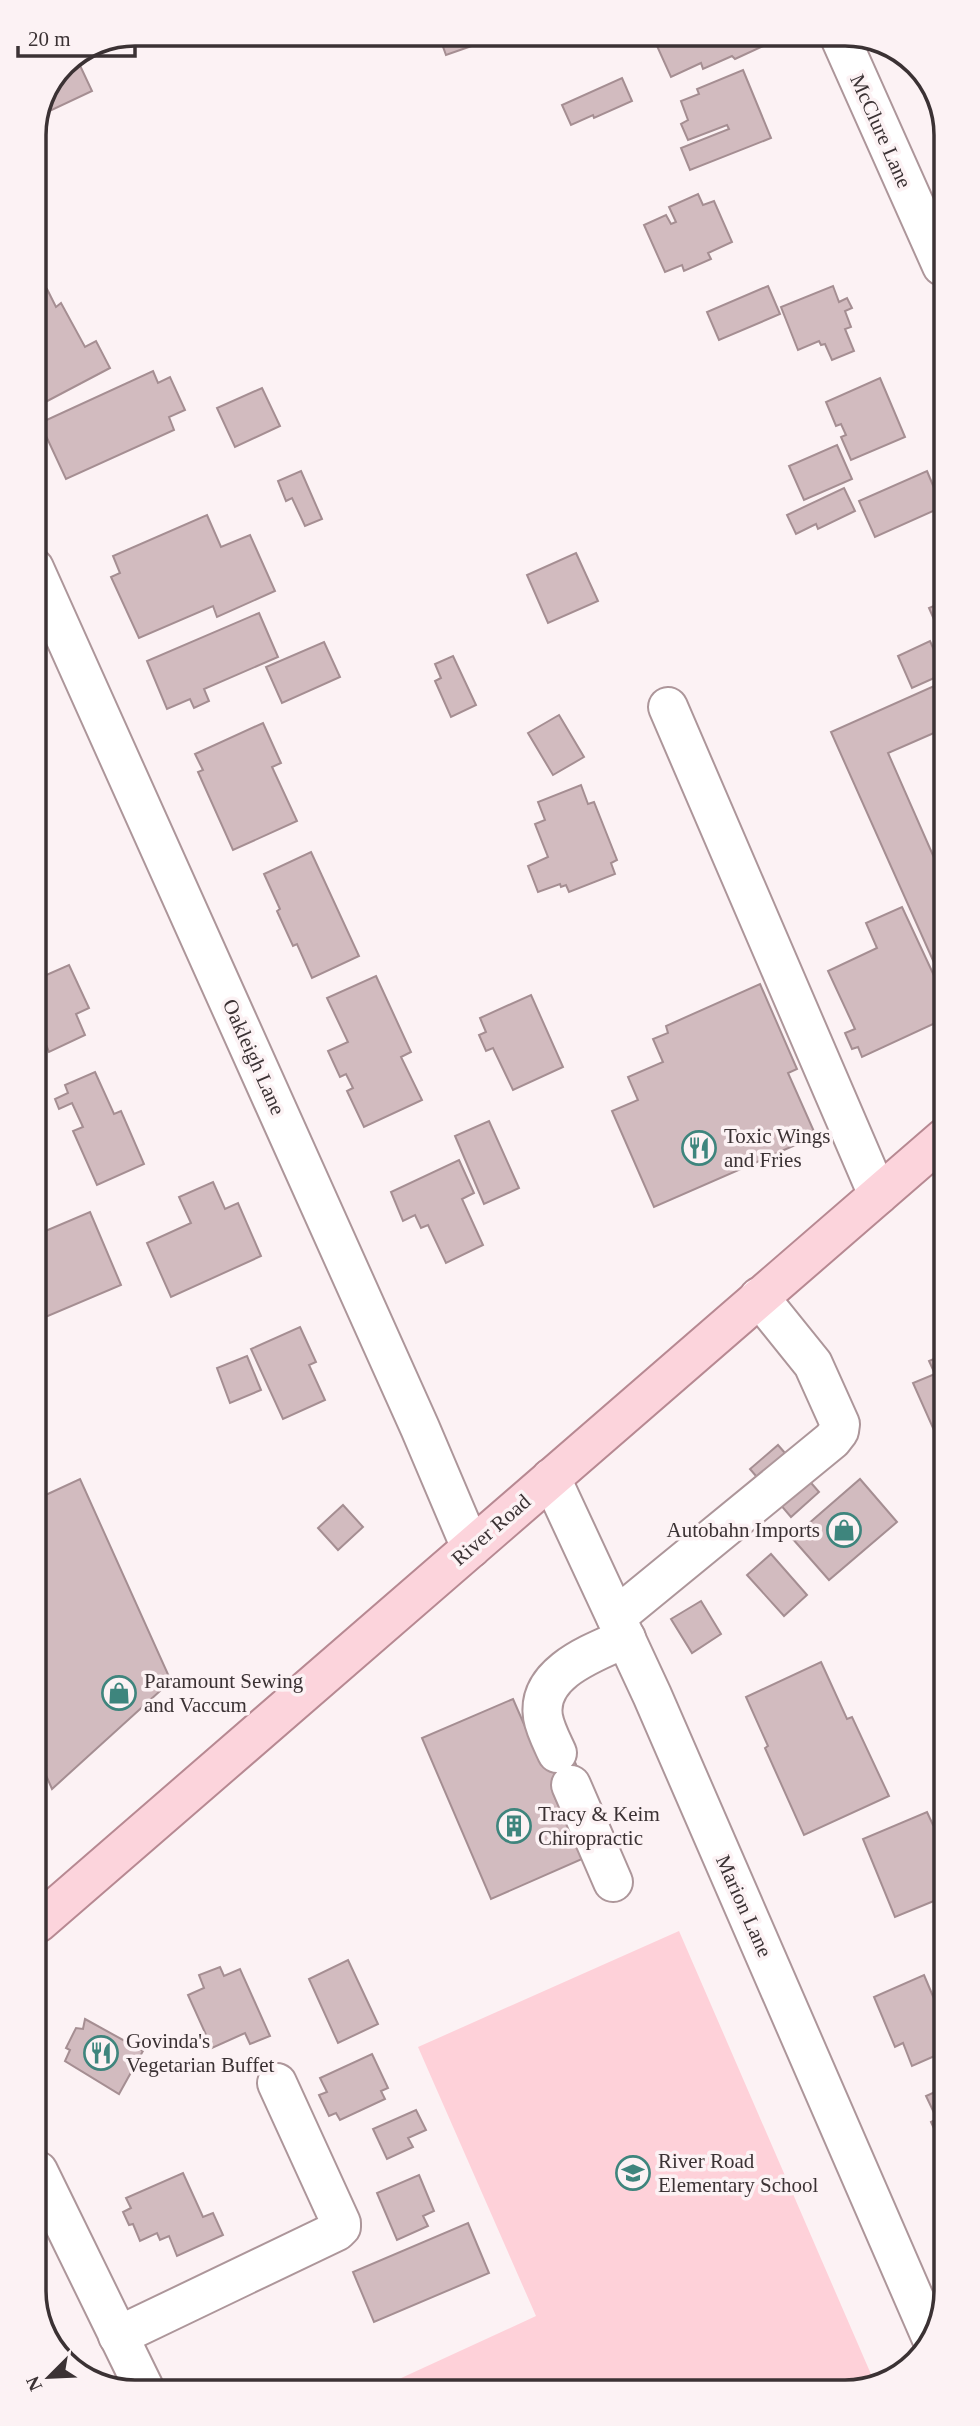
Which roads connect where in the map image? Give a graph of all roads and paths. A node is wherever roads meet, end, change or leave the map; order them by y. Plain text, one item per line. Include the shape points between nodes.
1 (844, 46) edge
2 (934, 248) edge
3 (46, 595) edge
4 (668, 708) dead end
5 (934, 1147) edge
6 (878, 1195) junction
7 (759, 1297) junction
8 (551, 1478) junction
9 (471, 1548) junction
10 (621, 1627) junction
11 (613, 1882) dead end
12 (46, 1916) edge
13 (277, 2083) dead end
14 (46, 2188) edge
15 (927, 2327) edge
16 (118, 2336) junction
17 (140, 2380) edge

1 - 2 street, McClure Lane
3 - 9 street, Oakleigh Lane
4 - 6 street
5 - 6 main road, River Road
6 - 7 main road, River Road
7 - 8 main road, River Road
7 - 10 street via 813,1364 839,1431
8 - 9 main road, River Road
8 - 10 street, Marion Lane
9 - 12 main road, River Road
10 - 11 street via 564,1671 550,1686 543,1706 564,1769
10 - 15 street, Marion Lane
13 - 16 street via 341,2227
14 - 16 street
16 - 17 street

